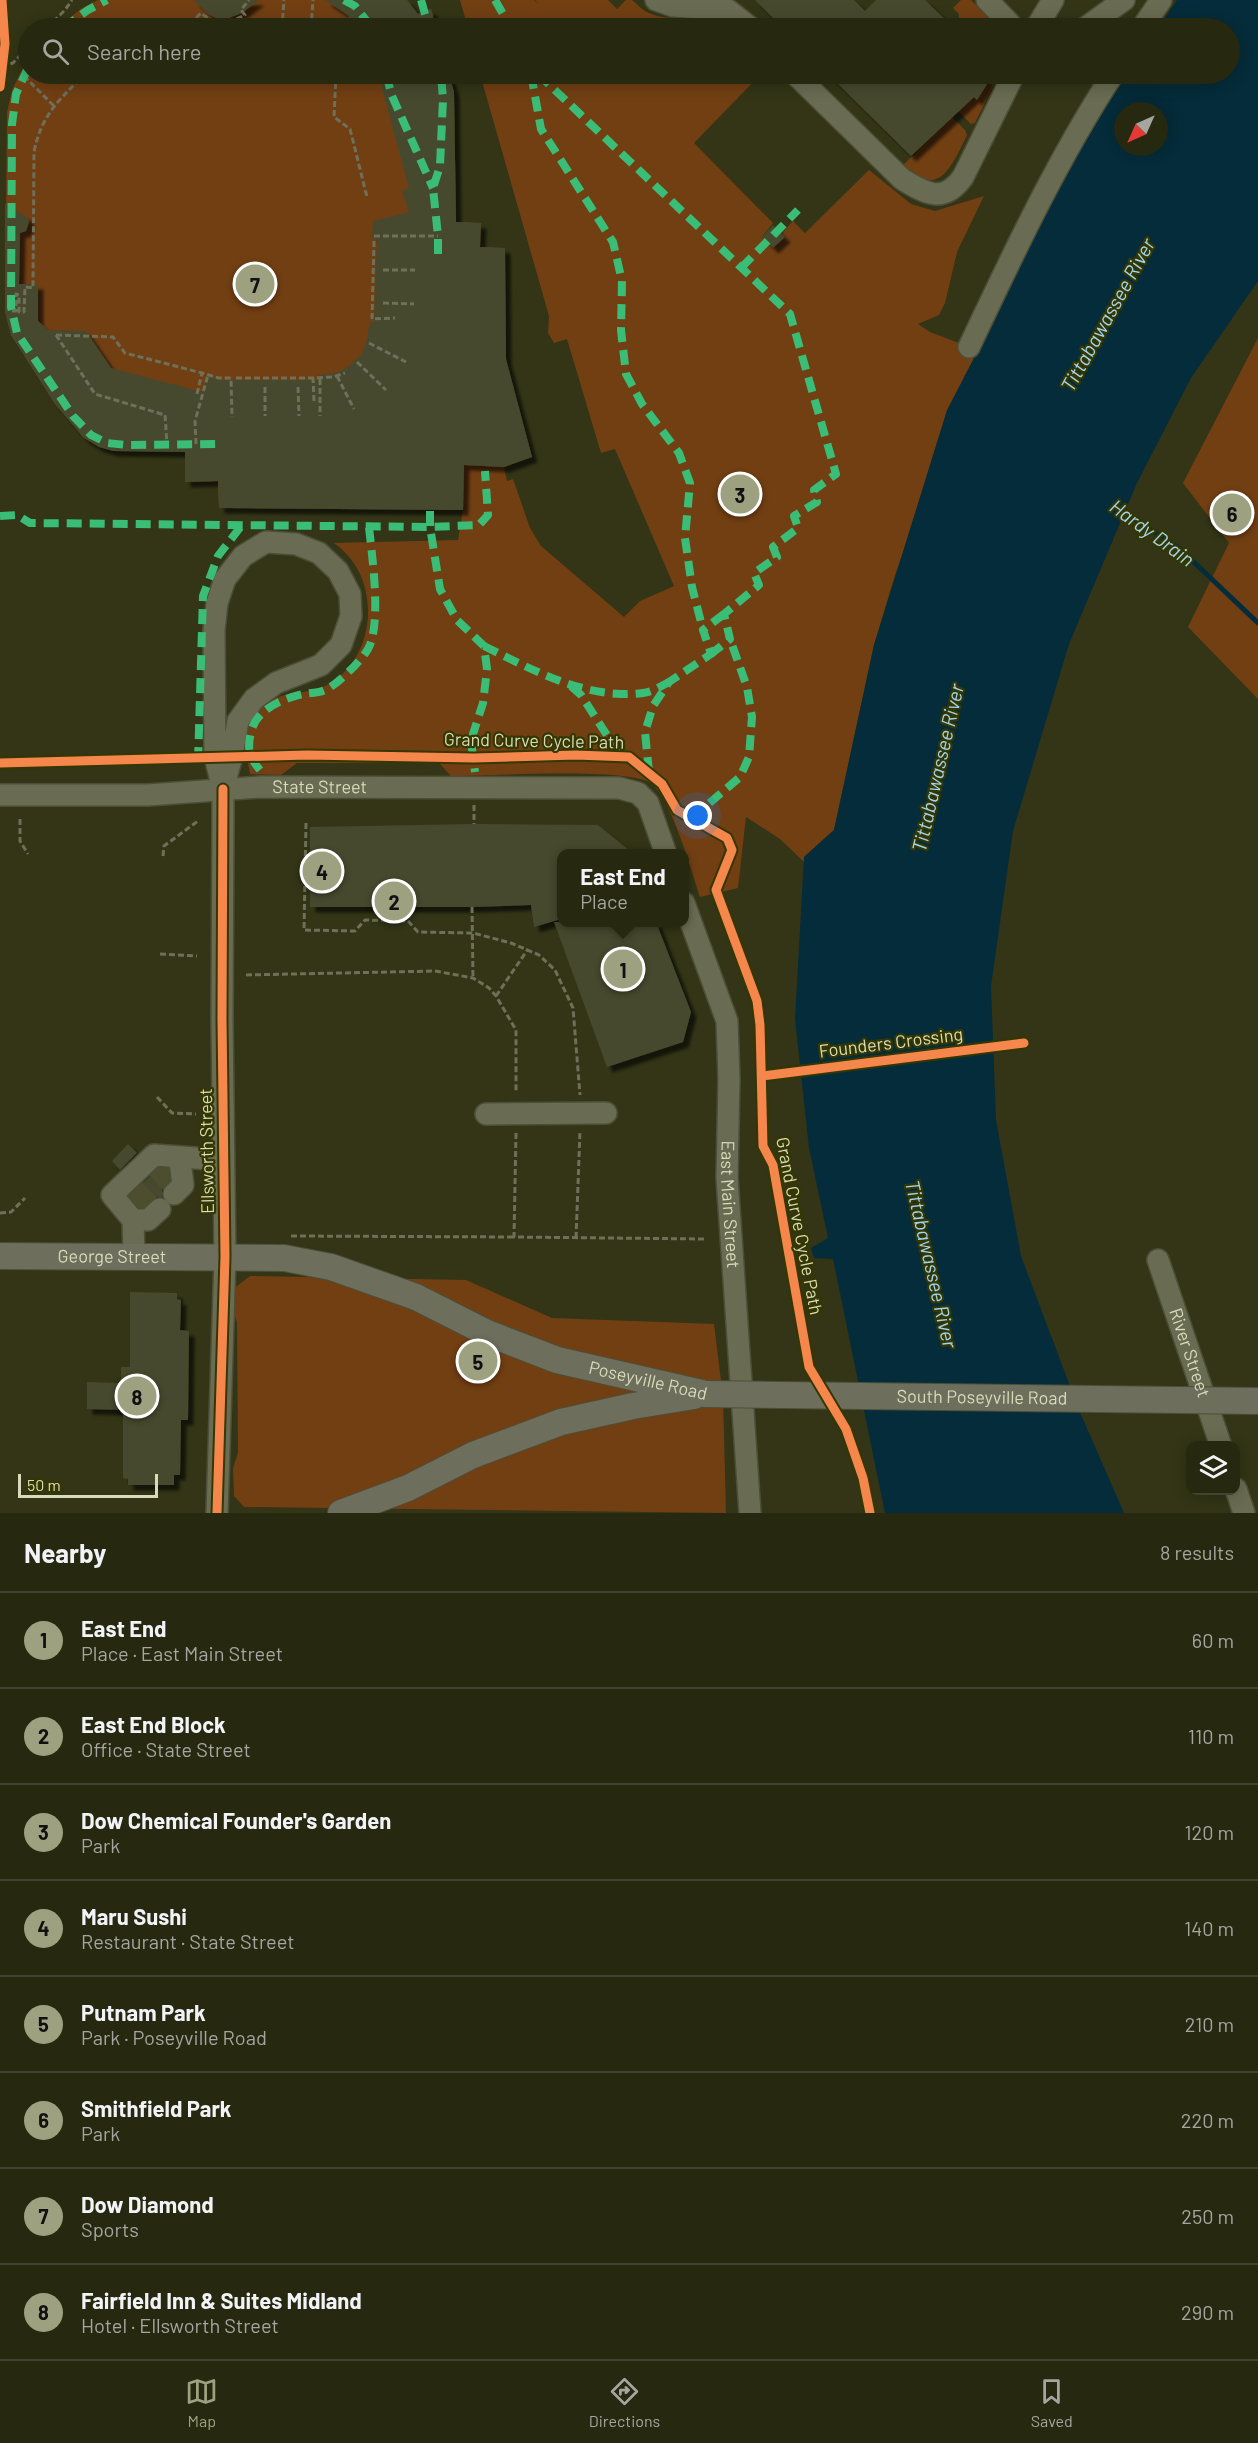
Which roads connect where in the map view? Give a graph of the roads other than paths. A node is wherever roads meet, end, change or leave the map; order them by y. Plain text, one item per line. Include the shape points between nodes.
1 (656, 0) edge
2 (987, 0) edge
3 (1053, 0) edge
4 (1124, 0) edge
5 (1161, 0) edge
6 (739, 18) edge
7 (1004, 18) edge
8 (1042, 18) edge
9 (1099, 18) edge
10 (1149, 18) edge
11 (805, 84) edge
12 (1009, 84) edge
13 (1107, 84) edge
14 (969, 347) dead end
15 (223, 789) junction
16 (0, 795) edge
17 (664, 849) edge
18 (689, 917) edge
19 (606, 1113) dead end
20 (486, 1114) dead end
21 (223, 1160) junction
22 (178, 1162) junction
23 (131, 1212) junction
24 (0, 1256) edge
25 (134, 1257) junction
26 (225, 1257) junction
27 (1158, 1260) dead end
28 (706, 1394) junction
29 (1258, 1401) edge
30 (1219, 1441) edge
31 (1238, 1495) edge
32 (217, 1513) edge
33 (341, 1513) edge
34 (750, 1513) edge
35 (1244, 1513) edge

1 - 6 street via 672,6 728,10
2 - 7 street
3 - 8 street
4 - 9 street
5 - 10 street
11 - 12 street via 902,179 922,192 940,195 956,187 963,177
13 - 14 street via 1067,150
15 - 15 street via 238,721 254,699 276,683 321,664 341,645 351,616 350,594 338,572 319,553 296,544 266,542 243,556 225,579 217,603 215,757
15 - 16 street, State Street via 97,796
15 - 17 street, State Street via 619,788 638,793 648,803
15 - 21 street, Ellsworth Street
18 - 34 street, East Main Street via 727,1021 727,1178
19 - 20 street
21 - 22 street
21 - 26 street, Ellsworth Street
22 - 23 street via 183,1185 148,1220
22 - 23 street via 154,1155 112,1196
23 - 25 street
24 - 25 main road, George Street
25 - 26 main road, George Street
26 - 28 main road, Poseyville Road via 284,1258 331,1267 416,1297 487,1333 557,1360
26 - 32 street, Ellsworth Street
27 - 30 street, River Street
28 - 29 main road, South Poseyville Road, bridge
28 - 33 main road, Poseyville Road via 561,1422 473,1455 408,1488
31 - 35 street

